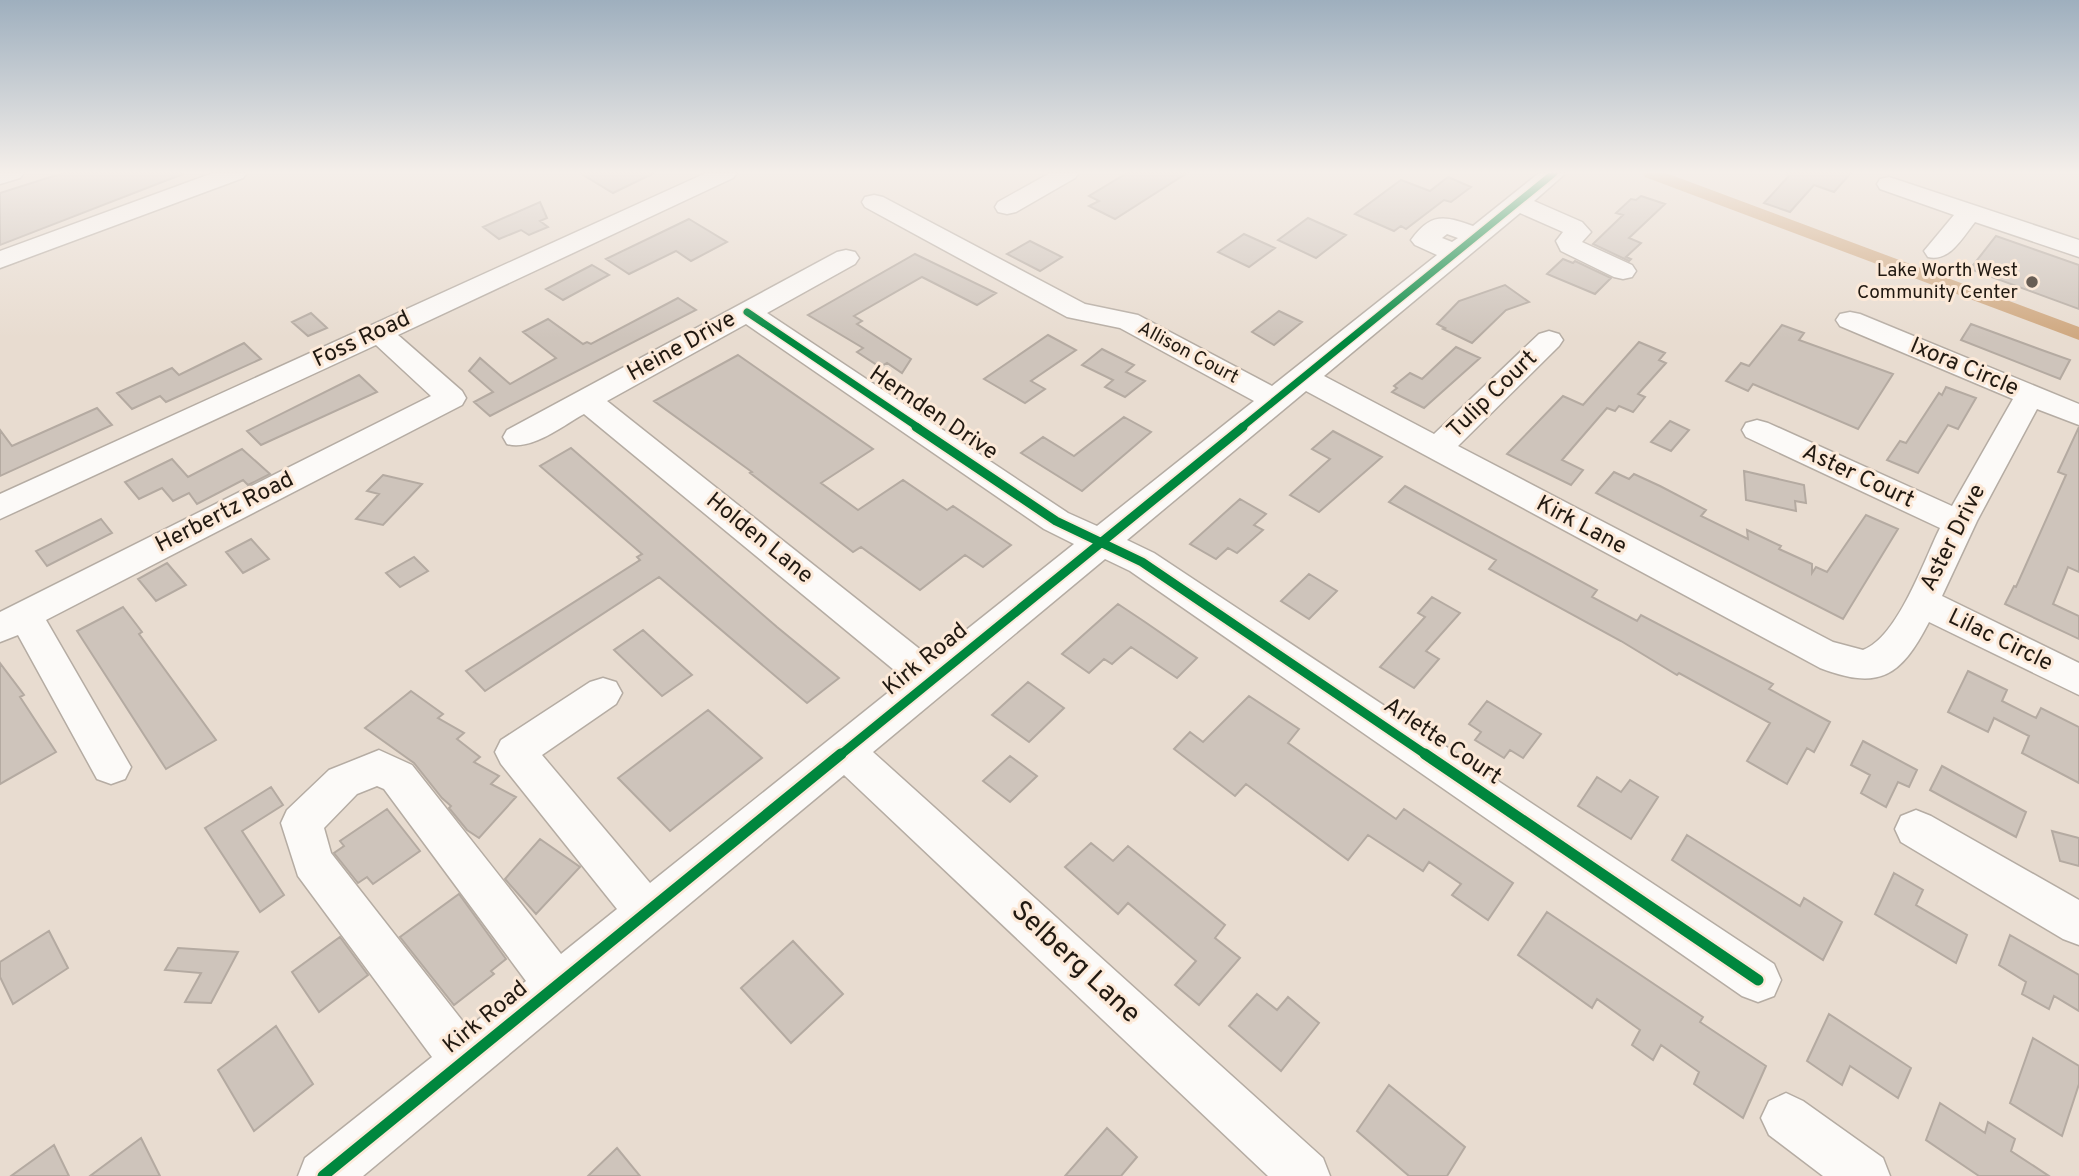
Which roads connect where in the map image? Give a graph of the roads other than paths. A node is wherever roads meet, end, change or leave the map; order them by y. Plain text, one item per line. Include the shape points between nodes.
1 (87, 228) edge
2 (605, 228) edge
3 (922, 228) edge
4 (1486, 228) edge
5 (1574, 228) edge
6 (1957, 228) edge
7 (2017, 228) edge
8 (2079, 249) edge
9 (1937, 251) dead end
10 (846, 258) dead end
11 (0, 260) edge
12 (1623, 271) dead end
13 (747, 312) junction
14 (1850, 320) dead end
15 (378, 332) junction
16 (1549, 340) dead end
17 (1289, 389) junction
18 (2030, 395) junction
19 (586, 400) junction
20 (2079, 415) edge
21 (1757, 430) dead end
22 (518, 437) dead end
23 (1437, 449) junction
24 (0, 507) edge
25 (1959, 523) junction
26 (1100, 543) junction
27 (1922, 602) junction
28 (12, 621) edge
29 (1863, 666) joint
30 (932, 680) junction
31 (2079, 680) edge
32 (603, 693) dead end
33 (845, 751) junction
34 (111, 767) dead end
35 (1916, 829) dead end
36 (647, 912) junction
37 (2079, 924) edge
38 (1758, 980) dead end
39 (557, 985) junction
40 (464, 1060) junction
41 (1786, 1118) dead end
42 (323, 1176) edge
43 (1305, 1176) edge
44 (1865, 1176) edge

1 - 11 street
2 - 15 street, Foss Road
3 - 17 street, Allison Court via 1077,311 1128,321
4 - 17 street, Kirk Road
5 - 12 street via 1578,232 1570,246
6 - 9 street
7 - 8 street
10 - 13 street, Heine Drive
13 - 19 street, Heine Drive
13 - 26 street, Hernden Drive via 1056,521
14 - 18 street, Ixora Circle
15 - 24 street, Foss Road
15 - 28 street, Herbertz Road via 451,398
16 - 23 street, Tulip Court
17 - 23 street, Kirk Lane
17 - 26 street, Kirk Road
18 - 20 street, Ixora Circle
18 - 25 street, Aster Drive
19 - 22 street, Heine Drive
19 - 30 street, Holden Lane
21 - 25 street, Aster Court
23 - 29 street, Kirk Lane via 1821,652
25 - 27 street, Aster Drive
26 - 30 street, Kirk Road
26 - 38 street, Arlette Court via 1142,562
27 - 29 street, Aster Drive via 1894,649 1876,663
27 - 31 street, Lilac Circle
28 - 34 street
30 - 33 street, Kirk Road
32 - 36 street via 516,752
33 - 36 street, Kirk Road
33 - 43 street, Selberg Lane
35 - 37 street
36 - 39 street, Kirk Road
39 - 40 street, Kirk Road
39 - 40 street via 398,777 379,767 343,782 302,823 313,862
40 - 42 street, Kirk Road
41 - 44 street

